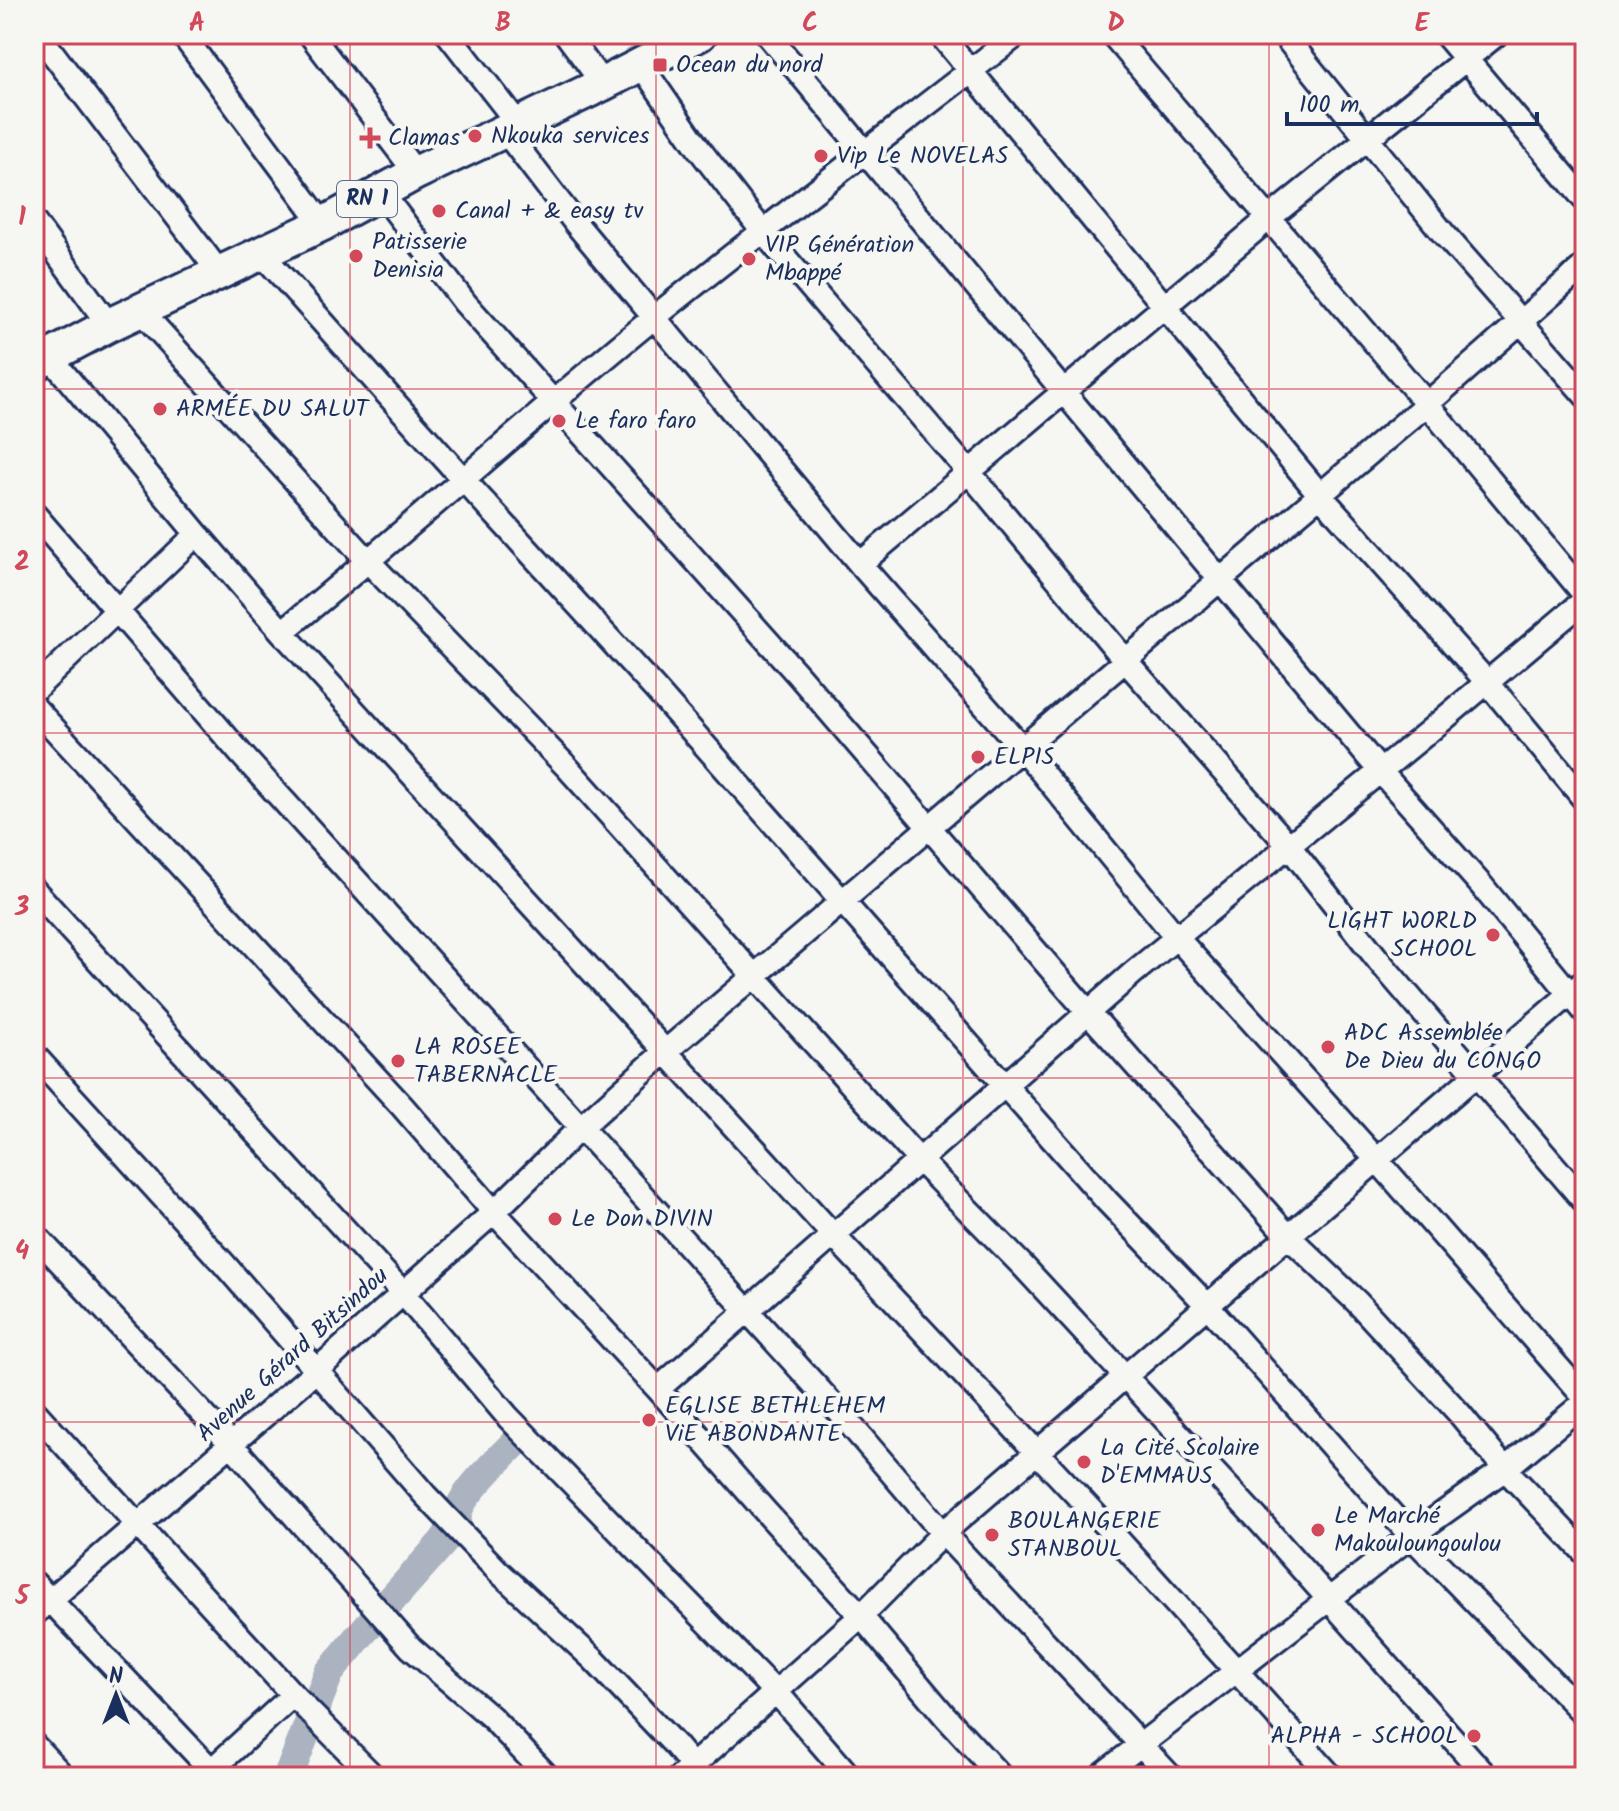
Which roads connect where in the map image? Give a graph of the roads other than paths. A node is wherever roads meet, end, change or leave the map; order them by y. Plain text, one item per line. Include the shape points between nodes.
1 (38, 34) edge
2 (182, 34) edge
3 (310, 34) edge
4 (448, 34) edge
5 (566, 34) edge
6 (767, 34) edge
7 (940, 34) edge
8 (1018, 34) edge
9 (1112, 34) edge
10 (1283, 34) edge
11 (1445, 34) edge
12 (1497, 34) edge
13 (696, 35) edge
14 (1466, 60) junction
15 (641, 65) junction
16 (970, 72) junction
17 (603, 84) junction
18 (512, 128) junction
19 (1368, 140) junction
20 (866, 153) junction
21 (416, 173) junction
22 (380, 191) junction
23 (1585, 200) edge
24 (1268, 219) junction
25 (34, 222) edge
26 (323, 224) junction
27 (763, 232) junction
28 (262, 254) junction
29 (1585, 265) edge
30 (219, 272) junction
31 (1166, 308) junction
32 (140, 310) junction
33 (655, 317) junction
34 (1521, 321) junction
35 (109, 325) junction
36 (42, 361) edge
37 (1064, 391) junction
38 (1585, 395) edge
39 (555, 401) junction
40 (1427, 404) junction
41 (968, 471) junction
42 (462, 478) junction
43 (1320, 495) junction
44 (34, 514) edge
45 (197, 534) junction
46 (369, 562) junction
47 (860, 564) junction
48 (1221, 579) junction
49 (1585, 597) edge
50 (117, 609) junction
51 (282, 632) junction
52 (1125, 660) junction
53 (1487, 682) junction
54 (34, 690) edge
55 (34, 707) edge
56 (1022, 748) junction
57 (1380, 771) junction
58 (1585, 800) edge
59 (930, 827) junction
60 (1289, 846) junction
61 (34, 890) edge
62 (843, 901) junction
63 (1177, 938) junction
64 (755, 976) junction
65 (1577, 987) edge
66 (1088, 1012) junction
67 (1585, 1012) edge
68 (666, 1051) junction
69 (34, 1055) edge
70 (1477, 1073) junction
71 (1006, 1084) junction
72 (580, 1128) junction
73 (919, 1160) junction
74 (1377, 1160) junction
75 (1585, 1202) edge
76 (494, 1212) junction
77 (34, 1234) edge
78 (834, 1236) junction
79 (1288, 1236) junction
80 (403, 1293) junction
81 (1207, 1305) junction
82 (745, 1310) junction
83 (317, 1370) junction
84 (1124, 1378) junction
85 (658, 1389) junction
86 (1585, 1400) edge
87 (34, 1411) edge
88 (232, 1445) junction
89 (1038, 1452) junction
90 (1505, 1469) junction
91 (138, 1525) junction
92 (943, 1533) junction
93 (1411, 1536) junction
94 (1585, 1553) edge
95 (34, 1583) edge
96 (1328, 1601) junction
97 (42, 1607) edge
98 (861, 1616) junction
99 (1236, 1670) junction
100 (776, 1693) junction
101 (293, 1695) junction
102 (1585, 1715) edge
103 (1142, 1744) junction
104 (34, 1745) edge
105 (691, 1773) edge
106 (211, 1775) edge
107 (64, 1777) edge
108 (374, 1777) edge
109 (548, 1777) edge
110 (850, 1777) edge
111 (1001, 1777) edge
112 (1099, 1777) edge
113 (1171, 1777) edge
114 (1332, 1777) edge
115 (1487, 1777) edge

1 - 30 street
2 - 26 street
3 - 21 street
4 - 18 street
5 - 17 street
6 - 20 street
7 - 16 street
8 - 16 street
9 - 24 street
10 - 19 street
11 - 14 street
12 - 14 street
13 - 15 highway, RN 1
14 - 19 street
14 - 23 street
15 - 17 highway, RN 1
15 - 27 street
16 - 20 street
16 - 31 street
17 - 18 highway, RN 1
18 - 21 highway, RN 1
18 - 33 street via 577,225
19 - 24 street
19 - 34 street
20 - 27 street
20 - 37 street
21 - 22 highway, RN 1
22 - 26 highway, RN 1
22 - 39 street via 465,303
24 - 31 street
24 - 40 street
25 - 35 street
26 - 28 highway, RN 1
27 - 33 street
27 - 41 street
28 - 30 highway, RN 1
28 - 42 street
29 - 34 street, Avenue Gérard Bitsindou
30 - 32 highway, RN 1
31 - 37 street
31 - 43 street
32 - 35 highway, RN 1
32 - 46 street
33 - 39 street
33 - 47 street
34 - 38 street
34 - 40 street, Avenue Gérard Bitsindou
35 - 36 highway, RN 1
36 - 45 street
37 - 41 street
37 - 48 street
39 - 42 street
39 - 59 street
40 - 43 street, Avenue Gérard Bitsindou
40 - 49 street
41 - 47 street
41 - 52 street
42 - 46 street
42 - 62 street
43 - 48 street, Avenue Gérard Bitsindou
43 - 53 street
44 - 50 street
45 - 50 street
45 - 51 street
46 - 51 street
46 - 64 street via 566,766
47 - 56 street
48 - 52 street, Avenue Gérard Bitsindou
48 - 57 street
49 - 53 street
50 - 54 street
50 - 72 street
51 - 68 street
52 - 56 street, Avenue Gérard Bitsindou
52 - 60 street
53 - 57 street
53 - 58 street
55 - 76 street
56 - 59 street, Avenue Gérard Bitsindou
56 - 63 street
57 - 60 street
57 - 65 street
59 - 62 street, Avenue Gérard Bitsindou
59 - 66 street
60 - 63 street
60 - 70 street via 1379,961
61 - 80 street
62 - 64 street, Avenue Gérard Bitsindou
62 - 71 street
63 - 66 street
63 - 74 street
64 - 68 street, Avenue Gérard Bitsindou
64 - 73 street
65 - 67 street
65 - 70 street
66 - 71 street
66 - 79 street
68 - 72 street, Avenue Gérard Bitsindou
68 - 78 street
69 - 83 street
70 - 74 street
70 - 75 street
71 - 73 street
71 - 81 street via 1107,1201
72 - 76 street, Avenue Gérard Bitsindou
72 - 82 street
73 - 78 street
73 - 84 street
74 - 79 street
74 - 86 street
76 - 80 street, Avenue Gérard Bitsindou
76 - 85 street
77 - 88 street
78 - 82 street
78 - 89 street
79 - 81 street
79 - 90 street via 1357,1302
80 - 83 street, Avenue Gérard Bitsindou
80 - 100 street via 508,1417
81 - 84 street
81 - 93 street
82 - 85 street
82 - 92 street
83 - 88 street, Avenue Gérard Bitsindou
83 - 105 street via 425,1495 593,1659
84 - 89 street
84 - 96 street
85 - 98 street
86 - 90 street
87 - 91 street
88 - 91 street, Avenue Gérard Bitsindou
88 - 109 street via 411,1648 491,1717
89 - 92 street
89 - 99 street
90 - 93 street
90 - 94 street
91 - 97 street, Avenue Gérard Bitsindou
91 - 101 street
92 - 98 street
92 - 103 street
93 - 96 street
93 - 102 street
95 - 97 street
96 - 99 street
96 - 115 street
97 - 106 street
98 - 100 street
98 - 111 street
99 - 103 street
99 - 114 street
100 - 105 street
100 - 110 street
101 - 106 street
101 - 108 street
103 - 112 street
103 - 113 street
104 - 107 street

